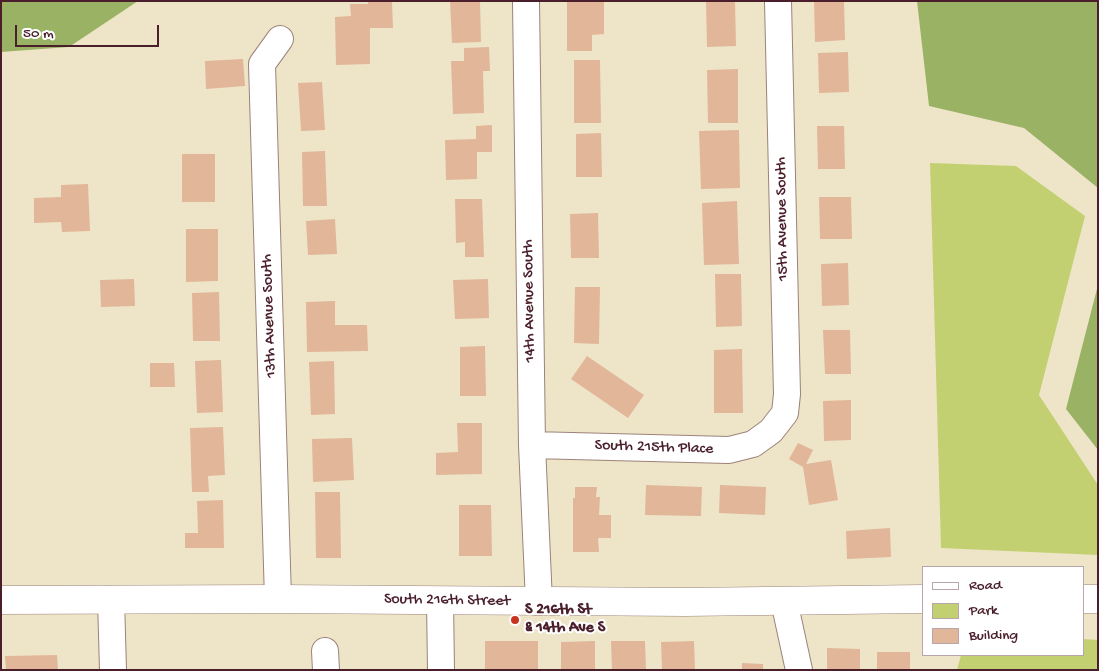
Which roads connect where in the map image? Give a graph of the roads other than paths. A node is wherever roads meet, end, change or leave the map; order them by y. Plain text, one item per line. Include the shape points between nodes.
1 (526, 1) edge
2 (778, 1) edge
3 (280, 39) dead end
4 (771, 431) joint
5 (532, 445) junction
6 (111, 599) junction
7 (278, 599) junction
8 (922, 599) edge
9 (1084, 599) edge
10 (1098, 599) edge
11 (1, 600) edge
12 (440, 600) junction
13 (784, 601) junction
14 (539, 602) junction
15 (113, 670) edge
16 (441, 670) edge
17 (799, 670) edge

1 - 5 street, 14th Avenue South
2 - 4 street, 15th Avenue South via 787,394 785,413
3 - 7 street, 13th Avenue South via 262,64
4 - 5 street, South 215th Place via 753,444 729,450
5 - 14 street, 14th Avenue South
6 - 7 main road, South 216th Street
6 - 11 main road, South 216th Street
6 - 15 street
7 - 12 main road, South 216th Street
8 - 13 main road, South 216th Street
9 - 10 main road
12 - 14 main road, South 216th Street
12 - 16 street
13 - 14 main road, South 216th Street
13 - 17 street

